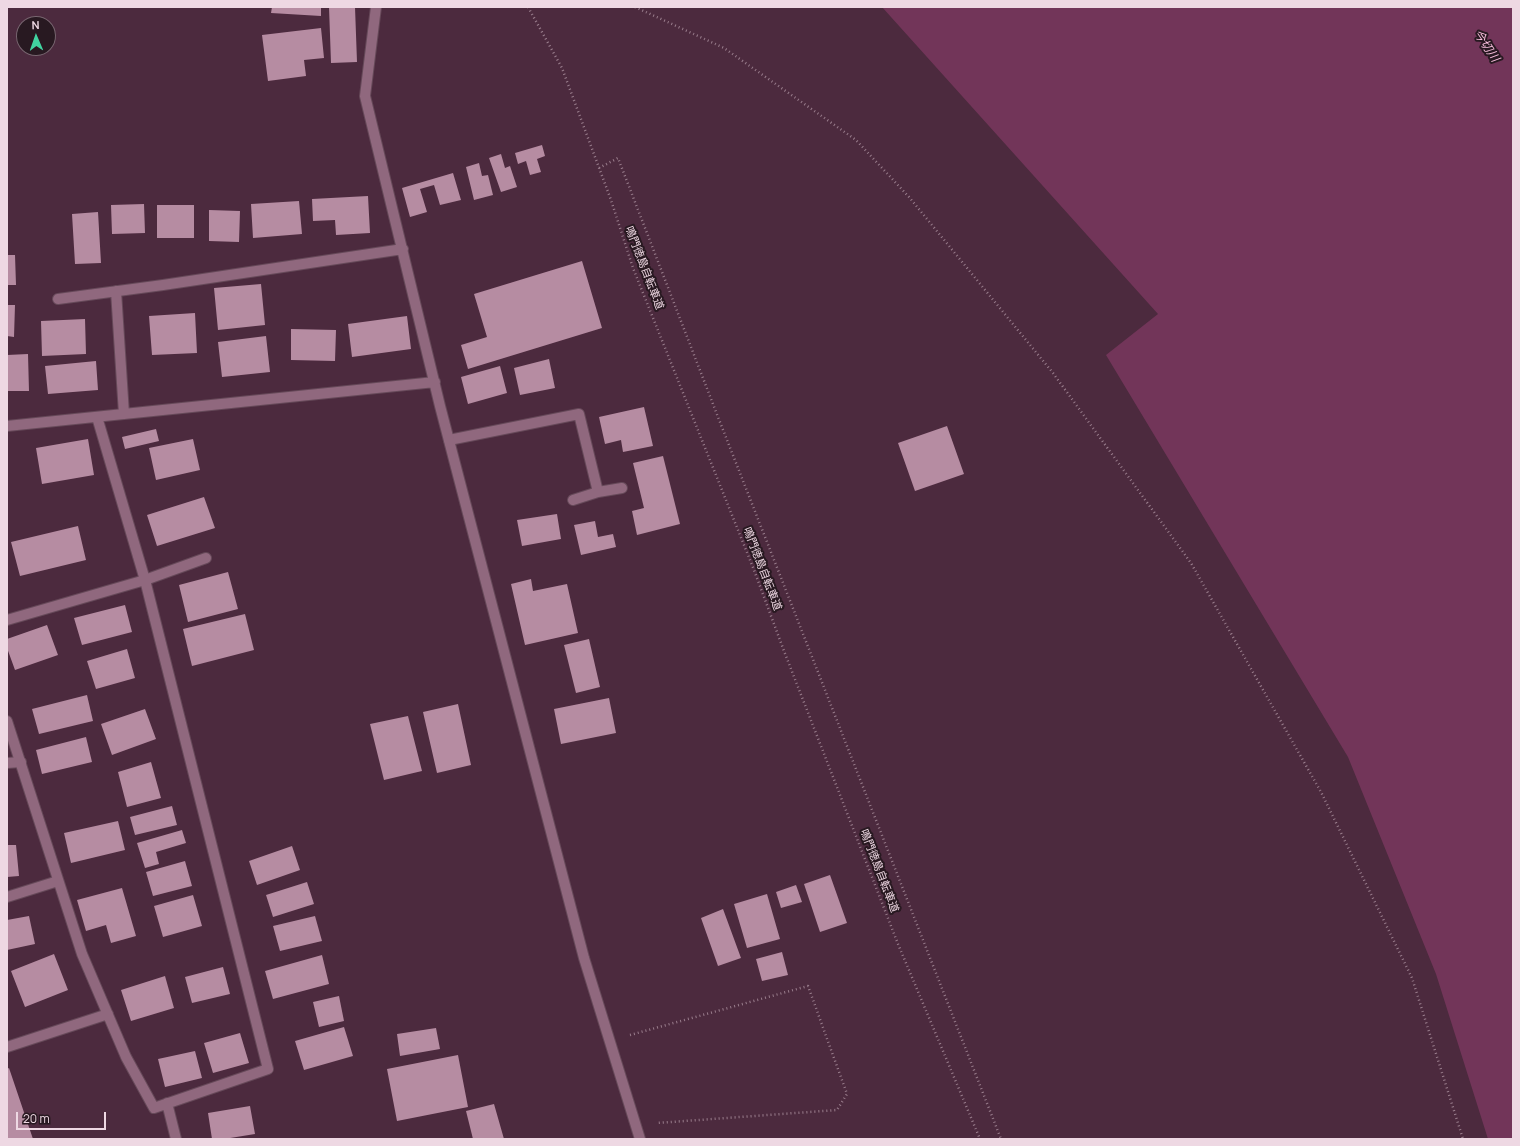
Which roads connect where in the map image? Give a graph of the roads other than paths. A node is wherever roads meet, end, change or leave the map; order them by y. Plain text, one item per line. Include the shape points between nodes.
1 (376, 7) edge
2 (403, 249) junction
3 (116, 291) junction
4 (58, 299) dead end
5 (435, 382) junction
6 (124, 414) junction
7 (97, 417) junction
8 (7, 426) edge
9 (449, 440) junction
10 (622, 488) dead end
11 (598, 492) junction
12 (573, 500) dead end
13 (206, 558) dead end
14 (145, 580) junction
15 (7, 620) edge
16 (7, 721) edge
17 (21, 762) junction
18 (7, 763) edge
19 (58, 881) junction
20 (7, 897) edge
21 (108, 1014) junction
22 (7, 1047) edge
23 (166, 1103) junction
24 (176, 1139) edge
25 (640, 1139) edge

1 - 2 street via 365,96
2 - 3 street
2 - 5 street
3 - 4 street
3 - 6 street
5 - 6 street
5 - 9 street
6 - 7 street
7 - 8 street
7 - 14 street
9 - 11 street via 579,414
9 - 25 street via 584,958
10 - 11 street
11 - 12 street
13 - 14 street
14 - 15 street
14 - 23 street via 268,1069
16 - 17 street
17 - 18 street
17 - 19 street
19 - 20 street
19 - 21 street via 82,954
21 - 22 street
21 - 23 street via 126,1057 154,1108
23 - 24 street

